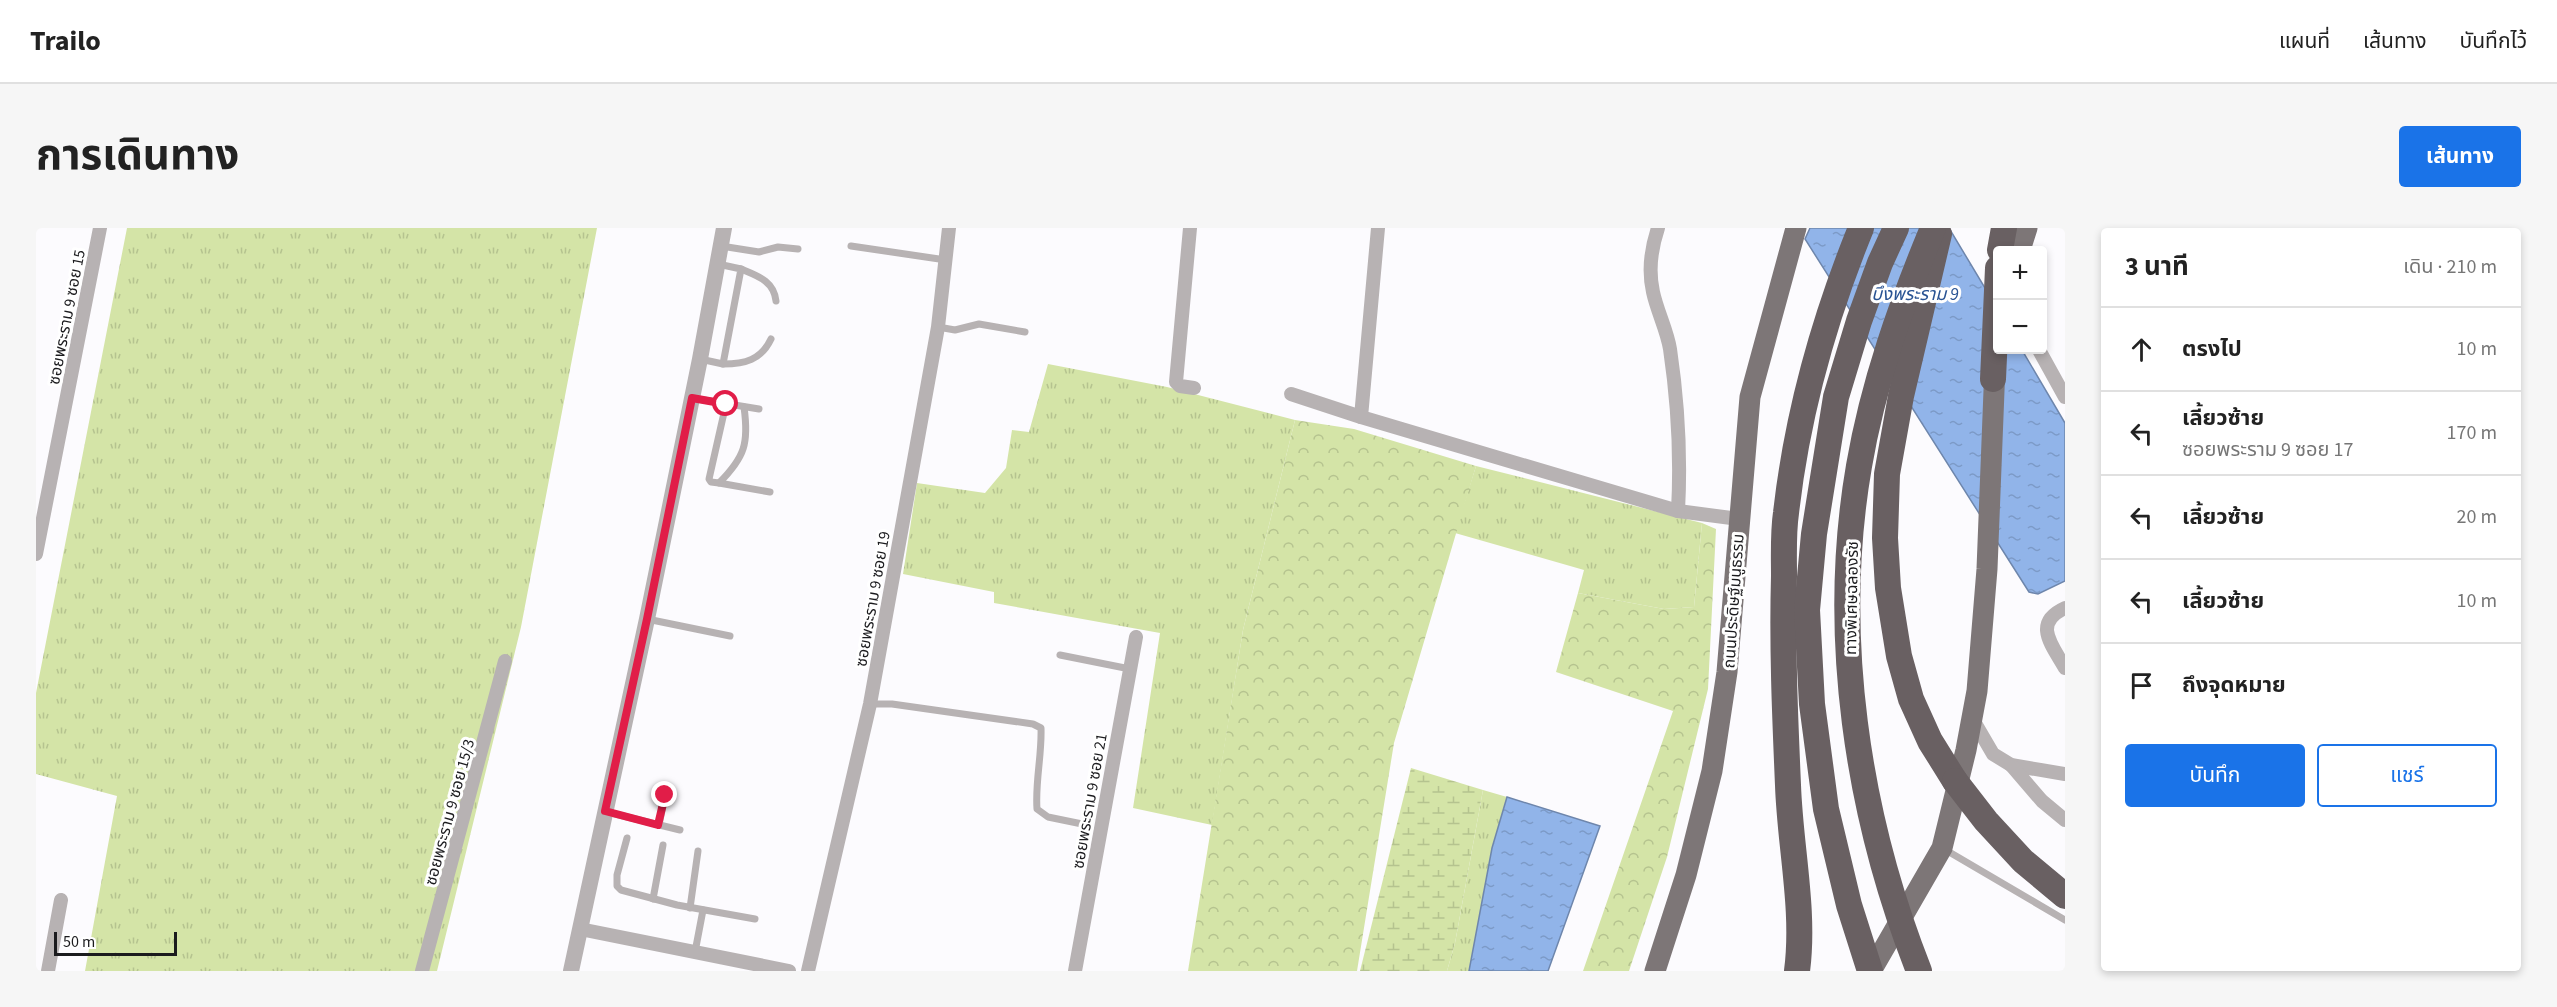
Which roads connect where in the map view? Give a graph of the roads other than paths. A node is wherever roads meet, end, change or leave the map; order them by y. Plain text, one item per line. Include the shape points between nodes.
1 (100, 228) edge
2 (724, 228) edge
3 (949, 228) edge
4 (1190, 228) edge
5 (1378, 228) edge
6 (1658, 228) edge
7 (1796, 228) edge
8 (1861, 228) edge
9 (1896, 228) edge
10 (1933, 228) edge
11 (1941, 228) edge
12 (2004, 228) edge
13 (2026, 228) edge
14 (721, 246) junction
15 (851, 246) dead end
16 (2001, 246) edge
17 (2021, 246) edge
18 (798, 249) dead end
19 (946, 260) junction
20 (718, 264) junction
21 (741, 269) junction
22 (1997, 300) edge
23 (776, 301) dead end
24 (938, 327) junction
25 (1025, 332) dead end
26 (771, 339) dead end
27 (1997, 354) edge
28 (2041, 354) edge
29 (700, 359) junction
30 (723, 364) junction
31 (1993, 380) junction
32 (1194, 388) dead end
33 (1291, 394) dead end
34 (2065, 397) edge
35 (692, 398) junction
36 (726, 404) junction
37 (744, 407) junction
38 (759, 409) dead end
39 (1361, 417) junction
40 (719, 483) junction
41 (770, 492) dead end
42 (1678, 511) junction
43 (1739, 519) junction
44 (36, 554) edge
45 (2065, 608) edge
46 (647, 619) junction
47 (730, 636) dead end
48 (1136, 637) dead end
49 (1060, 655) dead end
50 (506, 661) dead end
51 (2065, 668) edge
52 (1130, 669) junction
53 (870, 704) junction
54 (1972, 718) junction
55 (2011, 765) junction
56 (2065, 774) edge
57 (665, 795) dead end
58 (605, 811) junction
59 (2065, 820) edge
60 (658, 825) junction
61 (1087, 825) dead end
62 (680, 830) dead end
63 (627, 838) dead end
64 (663, 845) dead end
65 (1942, 848) junction
66 (698, 851) dead end
67 (2065, 896) edge
68 (653, 899) junction
69 (61, 900) dead end
70 (690, 908) junction
71 (703, 910) junction
72 (755, 919) dead end
73 (2065, 920) edge
74 (580, 929) junction
75 (695, 952) junction
76 (48, 971) edge
77 (422, 971) edge
78 (571, 971) edge
79 (789, 971) edge
80 (808, 971) edge
81 (1075, 971) edge
82 (1655, 971) edge
83 (1797, 971) edge
84 (1870, 971) edge
85 (1919, 971) edge

1 - 44 street, ซอยพระราม 9 ซอย 15
2 - 14 street
3 - 19 street, ซอยพระราม 9 ซอย 19
4 - 32 street via 1176,382
5 - 39 street
6 - 42 street via 1652,246 1651,274 1669,345 1678,406
7 - 43 main road, ถนนประดิษฐ์มนูธรรม via 1750,397
8 - 83 highway via 1824,330 1799,427 1785,515 1783,604 1789,813 1798,908
9 - 84 highway via 1859,321 1836,397 1814,534 1808,610 1812,704 1826,809
10 - 85 highway, ทางพิเศษฉลองรัช, bridge via 1892,336 1859,467 1850,549 1848,636 1857,736 1872,821 1893,899
11 - 67 highway, bridge via 1901,396 1887,474 1888,588 1899,656 1911,699 1930,741 1955,781 2023,861
12 - 16 highway
13 - 17 main road
14 - 18 lane via 759,252 778,247
14 - 20 street
15 - 19 lane
19 - 24 street, ซอยพระราม 9 ซอย 19
20 - 21 lane
20 - 29 street
21 - 23 lane via 770,283
21 - 30 lane
22 - 31 highway
24 - 25 lane via 955,330 979,324
24 - 53 street, ซอยพระราม 9 ซอย 19
26 - 30 lane via 765,351 754,359
27 - 31 main road
28 - 34 street
29 - 30 lane
29 - 35 street
31 - 54 main road via 1986,569
33 - 39 street
35 - 36 lane
35 - 46 street
36 - 37 lane
36 - 40 lane via 710,479
37 - 38 lane
37 - 40 lane via 745,447 741,458
39 - 42 street
40 - 41 lane
42 - 43 street
43 - 82 main road, ถนนประดิษฐ์มนูธรรม via 1727,672 1712,771 1686,875
45 - 51 street via 2052,614 2047,636
46 - 47 lane
46 - 58 street
48 - 52 street, ซอยพระราม 9 ซอย 21
49 - 52 lane
50 - 77 street, ซอยพระราม 9 ซอย 15/3
52 - 81 street, ซอยพระราม 9 ซอย 21
53 - 61 lane via 1033,724 1041,729 1037,809 1048,817
53 - 80 street, ซอยพระราม 9 ซอย 19
54 - 55 street via 1993,754
54 - 65 main road
55 - 56 street
55 - 59 street
57 - 60 lane
58 - 60 lane
58 - 74 street
60 - 62 lane
63 - 68 lane via 617,886
64 - 68 lane
65 - 73 lane
65 - 84 main road
66 - 70 lane
68 - 70 lane
69 - 76 street
70 - 71 lane
71 - 72 lane
71 - 75 lane
74 - 75 street
74 - 78 street
75 - 79 street

